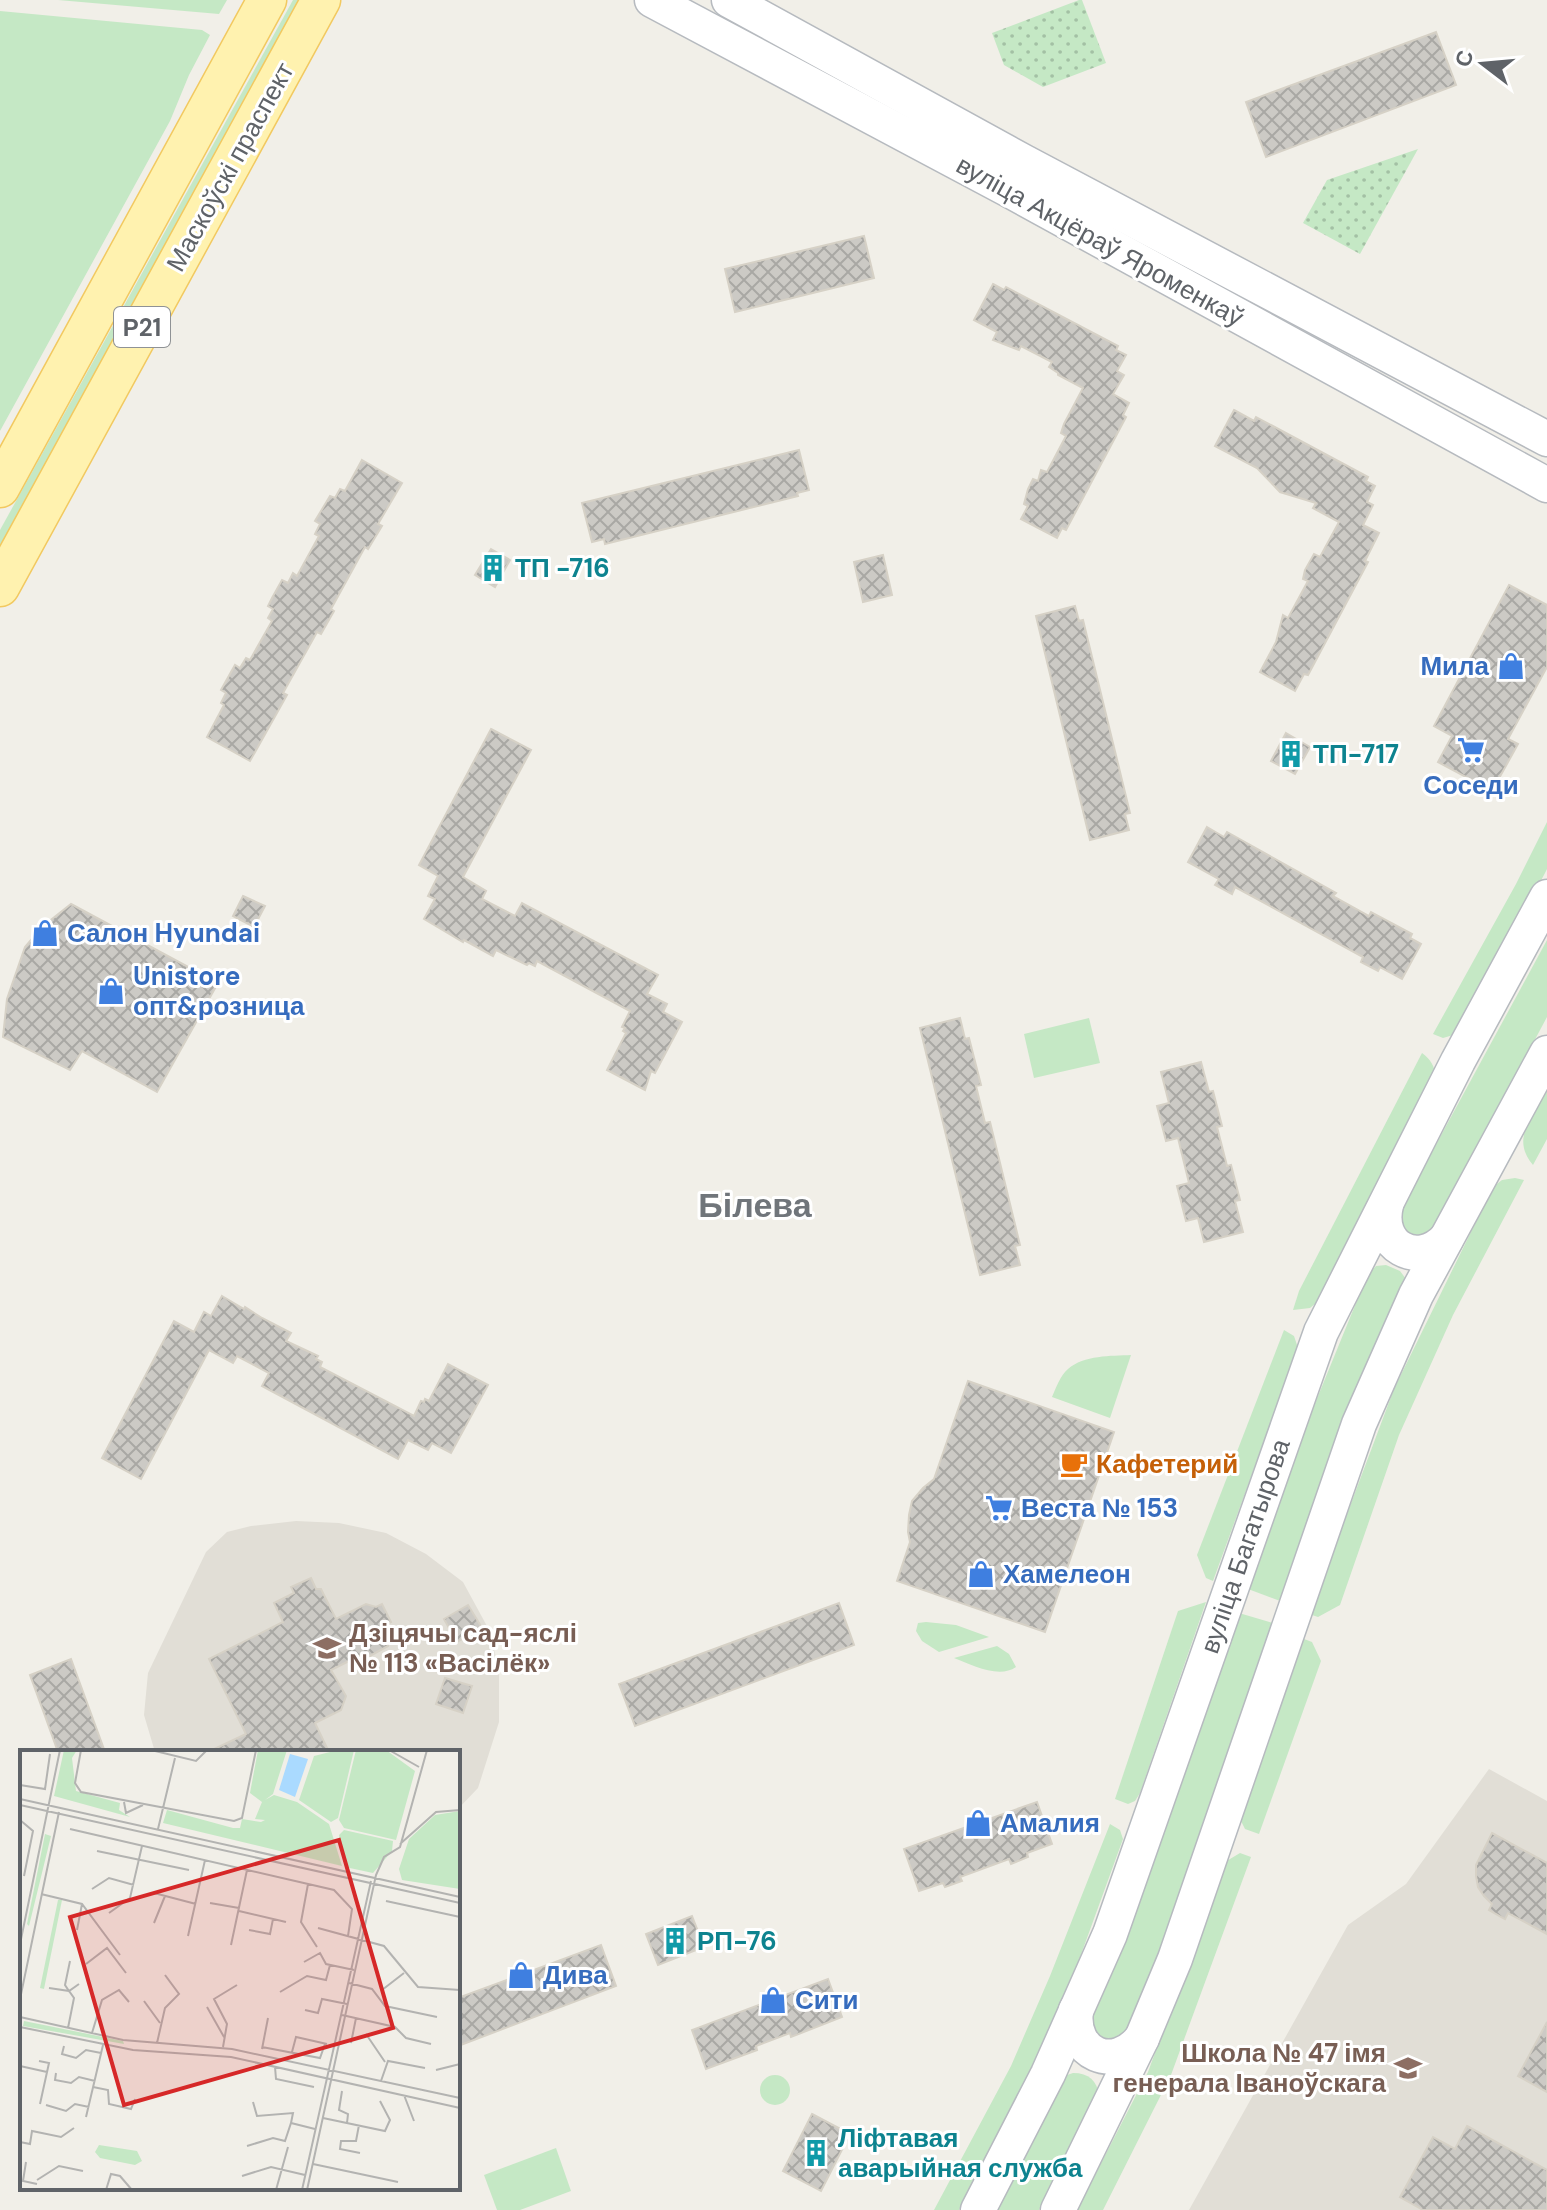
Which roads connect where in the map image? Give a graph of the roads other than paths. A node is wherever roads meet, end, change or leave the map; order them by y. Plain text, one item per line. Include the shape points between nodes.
1 (267, 0) edge
2 (321, 0) edge
3 (652, 0) edge
4 (729, 0) edge
5 (1547, 439) edge
6 (1547, 485) edge
7 (0, 488) edge
8 (0, 587) edge
9 (1547, 897) edge
10 (1547, 1053) edge
11 (1386, 1205) junction
12 (1446, 1239) junction
13 (1353, 1267) junction
14 (1416, 1295) junction
15 (1076, 2010) junction
16 (1142, 2038) junction
17 (1048, 2074) junction
18 (1111, 2104) junction
19 (978, 2210) edge
20 (1058, 2210) edge

1 - 7 main road, Маскоўскі праспект / Р21
2 - 8 main road, Маскоўскі праспект / Р21
3 - 6 street, вуліца Акцёраў Яроменкаў
4 - 5 street, вуліца Акцёраў Яроменкаў
9 - 11 street, вуліца Багатырова
10 - 12 street
11 - 12 street via 1384,1225 1402,1249 1421,1253
11 - 13 street, вуліца Багатырова
12 - 14 street
13 - 14 street via 1370,1254 1400,1257 1416,1278
13 - 15 street, вуліца Багатырова via 1321,1332 1110,1934
14 - 16 street via 1359,1424 1175,1959
15 - 16 street via 1076,2032 1097,2055 1127,2053
15 - 17 street, вуліца Багатырова
16 - 18 street
17 - 18 street via 1073,2061 1092,2065 1106,2077
17 - 19 street, вуліца Багатырова
18 - 20 street

